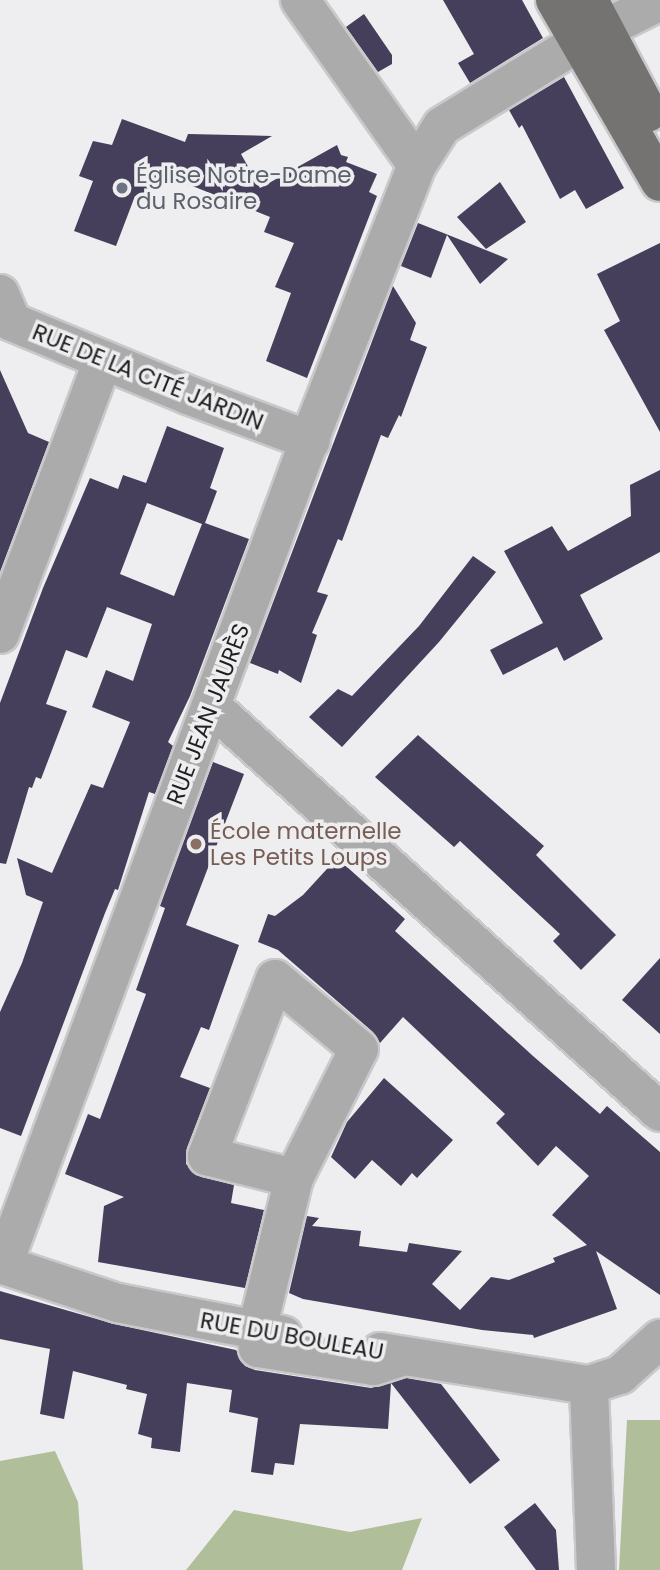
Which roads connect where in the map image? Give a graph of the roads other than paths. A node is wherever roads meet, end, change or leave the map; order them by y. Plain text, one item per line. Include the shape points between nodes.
1 (300, 0) edge
2 (555, 0) edge
3 (660, 1) edge
4 (591, 23) edge
5 (660, 136) edge
6 (417, 165) junction
7 (660, 182) edge
8 (0, 294) edge
9 (103, 360) junction
10 (312, 441) junction
11 (0, 634) edge
12 (211, 706) junction
13 (660, 1112) edge
14 (293, 1178) junction
15 (1, 1264) edge
16 (257, 1331) junction
17 (660, 1339) edge
18 (589, 1385) junction
19 (596, 1570) edge

1 - 6 street
2 - 4 main road
3 - 4 street, RUE JEAN JAURÈS
4 - 5 main road
4 - 6 street, RUE JEAN JAURÈS via 442,126
4 - 7 main road
6 - 10 street, RUE JEAN JAURÈS
8 - 9 street, RUE DE LA CITÉ JARDIN via 12,322
9 - 10 street, RUE DE LA CITÉ JARDIN
9 - 11 street
10 - 12 street, RUE JEAN JAURÈS
12 - 13 street
12 - 15 street, RUE JEAN JAURÈS
14 - 14 street via 207,1156 275,979 359,1049
14 - 16 street
15 - 16 street, RUE DU BOULEAU via 118,1303
16 - 18 street, RUE DU BOULEAU
17 - 18 street via 620,1375
18 - 19 street

